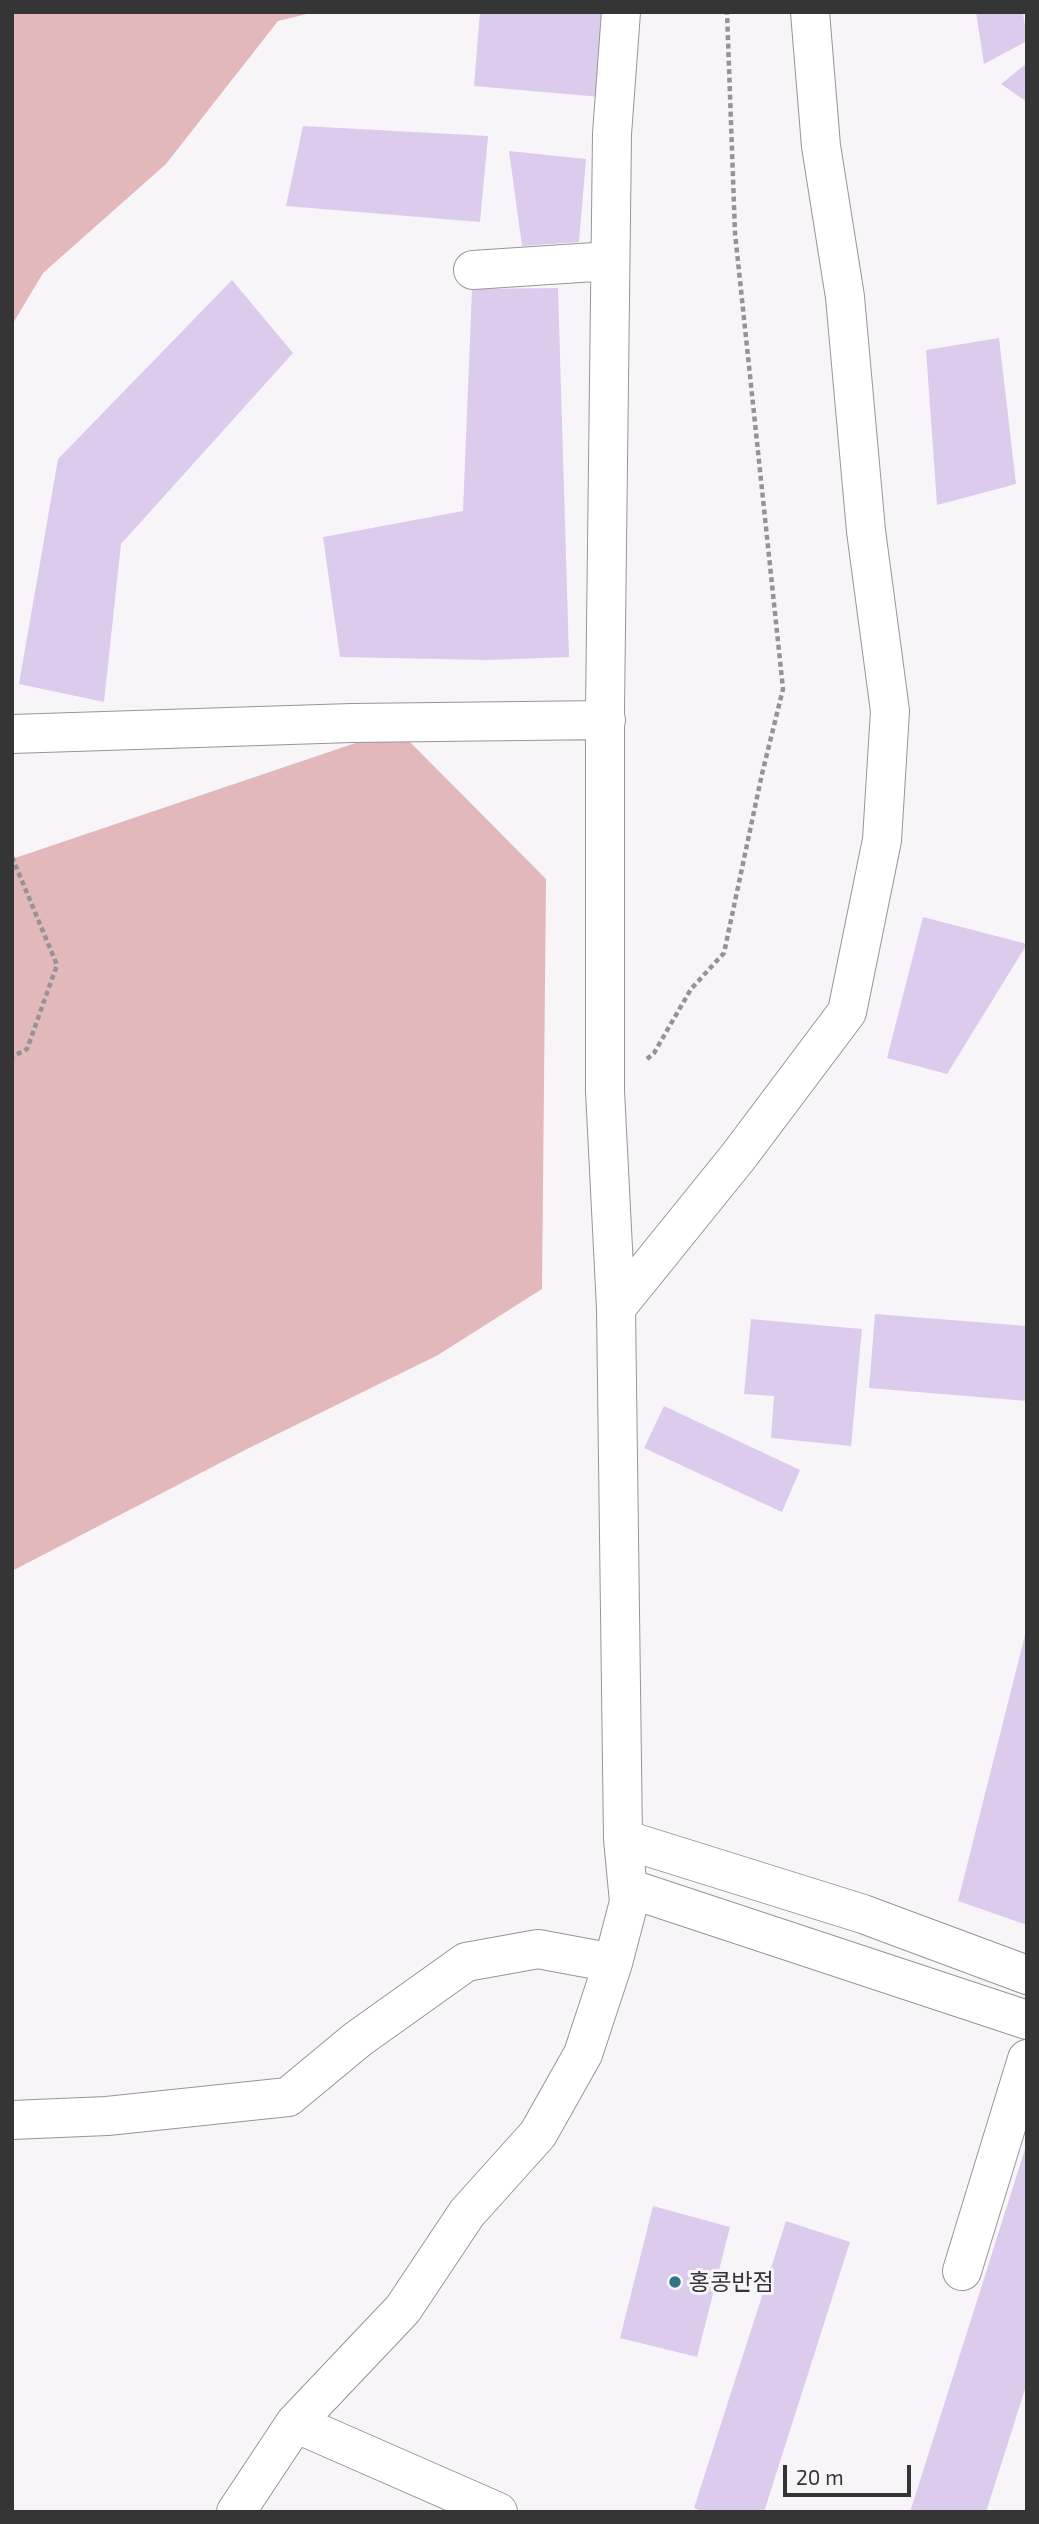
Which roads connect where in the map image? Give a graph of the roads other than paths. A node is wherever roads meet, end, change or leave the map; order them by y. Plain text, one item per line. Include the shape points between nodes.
1 (621, 12) edge
2 (810, 12) edge
3 (610, 261) junction
4 (472, 270) dead end
5 (606, 720) junction
6 (12, 734) edge
7 (616, 1307) junction
8 (623, 1839) junction
9 (628, 1888) junction
10 (613, 1963) junction
11 (1027, 1975) edge
12 (1027, 2020) edge
13 (1027, 2059) edge
14 (12, 2120) edge
15 (962, 2271) dead end
16 (295, 2423) junction
17 (236, 2512) edge
18 (498, 2512) edge

1 - 3 street via 612,134
2 - 7 street via 821,146 845,297 866,531 890,711 882,840 847,1012 738,1157
3 - 4 street
3 - 5 street
5 - 6 street
5 - 7 street via 605,1091
7 - 8 street
8 - 9 street
8 - 11 street via 863,1914
9 - 10 street via 629,1902
9 - 12 street
10 - 14 street via 538,1949 466,1962 358,2039 288,2097 107,2116
10 - 16 street via 583,2054 538,2134 467,2213 402,2309
13 - 15 street
16 - 17 street
16 - 18 street

